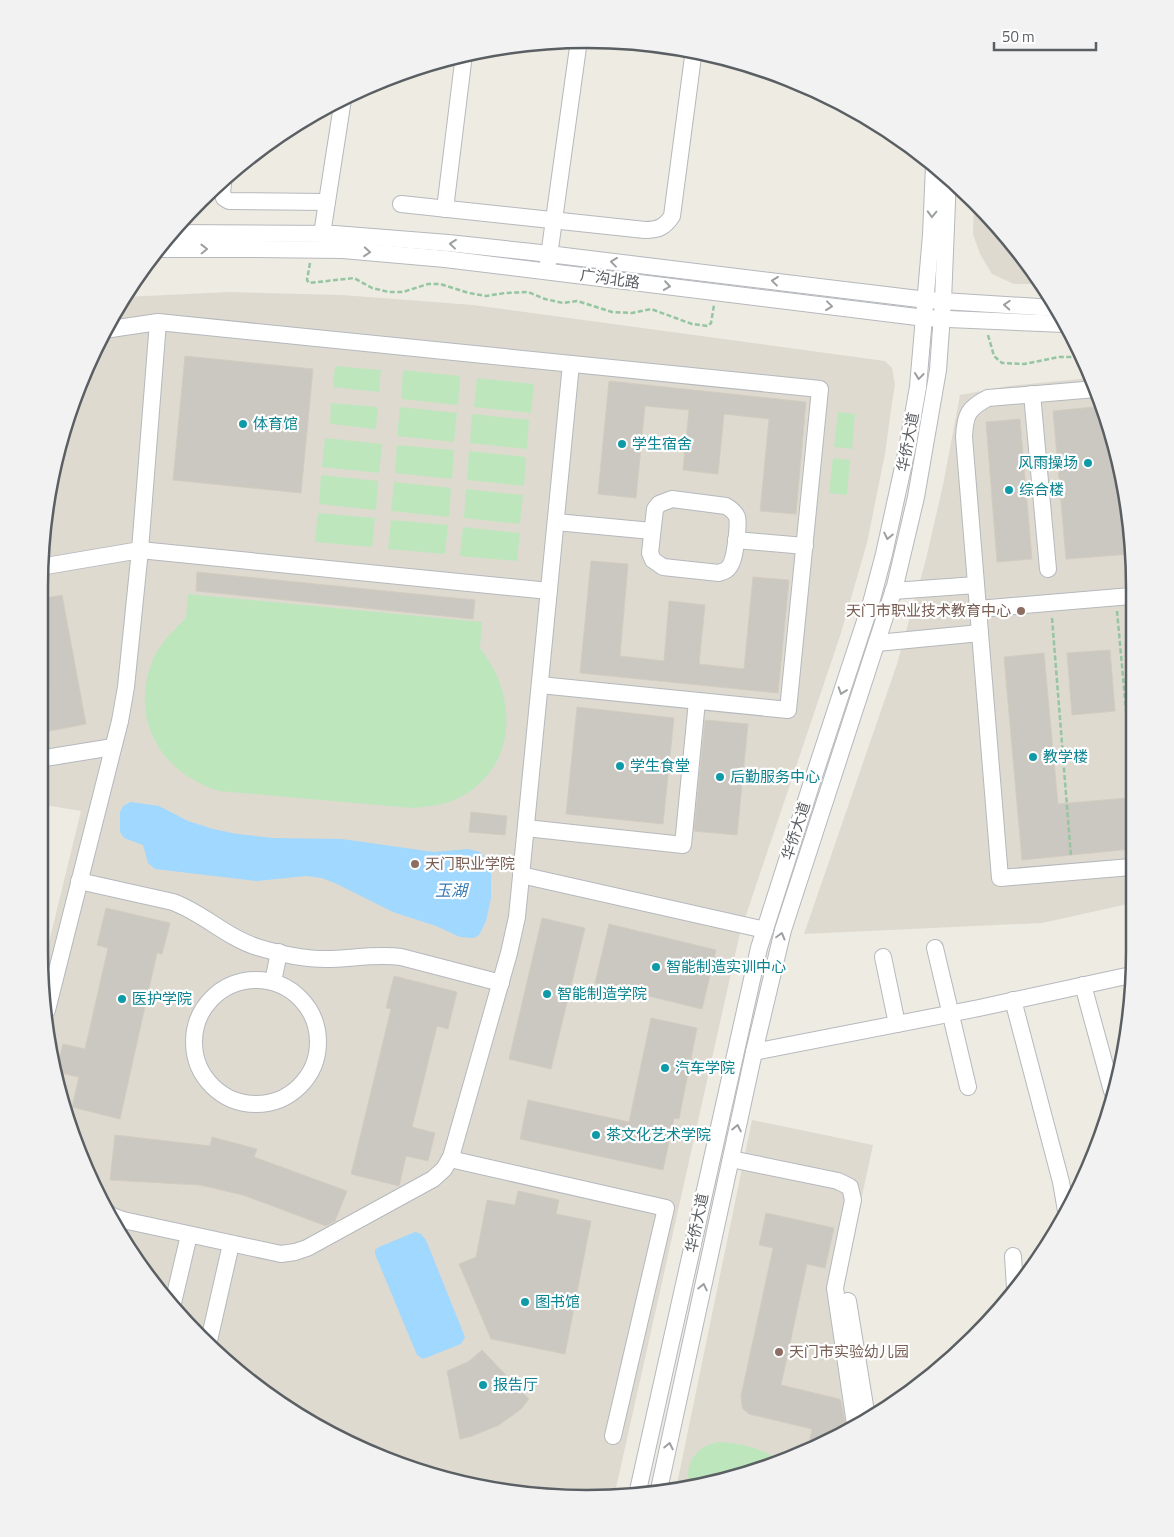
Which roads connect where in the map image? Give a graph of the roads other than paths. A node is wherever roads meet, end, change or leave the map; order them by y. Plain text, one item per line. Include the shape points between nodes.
1 (578, 48) edge
2 (693, 58) edge
3 (463, 62) edge
4 (341, 107) edge
5 (934, 174) edge
6 (948, 186) edge
7 (222, 190) edge
8 (327, 202) junction
9 (401, 204) dead end
10 (445, 209) junction
11 (554, 220) junction
12 (179, 233) edge
13 (322, 234) junction
14 (167, 249) edge
15 (549, 262) junction
16 (927, 300) junction
17 (943, 301) junction
18 (1048, 308) edge
19 (925, 318) junction
20 (942, 320) junction
21 (158, 322) junction
22 (1058, 324) edge
23 (114, 329) edge
24 (571, 364) junction
25 (1088, 390) edge
26 (1032, 394) junction
27 (556, 522) junction
28 (652, 531) junction
29 (736, 540) junction
30 (804, 546) junction
31 (140, 550) junction
32 (49, 566) edge
33 (1048, 569) dead end
34 (976, 585) junction
35 (549, 591) junction
36 (893, 591) junction
37 (1123, 597) edge
38 (978, 609) junction
39 (980, 633) junction
40 (877, 643) junction
41 (540, 685) junction
42 (697, 701) junction
43 (113, 747) junction
44 (48, 753) edge
45 (526, 828) junction
46 (1126, 867) edge
47 (521, 875) junction
48 (79, 881) junction
49 (764, 930) junction
50 (935, 948) dead end
51 (279, 952) junction
52 (884, 957) dead end
53 (1125, 976) edge
54 (273, 982) junction
55 (501, 983) junction
56 (1084, 985) junction
57 (50, 998) edge
58 (1013, 1000) junction
59 (950, 1013) junction
60 (898, 1024) junction
61 (754, 1052) junction
62 (1110, 1082) edge
63 (968, 1087) dead end
64 (450, 1159) junction
65 (731, 1159) junction
66 (1064, 1201) edge
67 (119, 1219) edge
68 (189, 1234) junction
69 (231, 1244) junction
70 (1013, 1256) dead end
71 (1014, 1279) edge
72 (174, 1297) edge
73 (848, 1301) dead end
74 (210, 1335) edge
75 (866, 1412) edge
76 (854, 1419) edge
77 (613, 1436) dead end
78 (660, 1484) edge
79 (639, 1487) edge

1 - 11 street
2 - 11 street via 672,216 666,225 645,230
3 - 10 street
4 - 8 street
5 -> 16 street, 华侨大道
6 - 17 street, 华侨大道
7 - 8 street via 224,198 229,201
8 - 13 street
9 - 10 street
10 - 11 street
11 - 15 street
12 - 13 street, 广沟北路
15 -> 13 street, 广沟北路 via 448,243
14 -> 15 street, 广沟北路 via 343,250
16 -> 15 street, 广沟北路
15 -> 19 street, 广沟北路 via 715,292
16 - 17 street, 广沟北路
16 - 19 street, 华侨大道
18 -> 17 street, 广沟北路
17 - 20 street, 华侨大道
19 - 20 street, 广沟北路
19 -> 49 street, 华侨大道 via 918,387 884,554
20 - 22 street, 广沟北路
20 - 36 street, 华侨大道 via 928,434
21 - 23 street
21 - 24 street
21 - 31 street
24 - 27 street
24 - 30 street via 820,389
25 - 26 street
26 - 33 street
26 - 34 street via 988,398 969,411 965,421
27 - 28 street
27 - 35 street
28 - 29 street via 655,509 672,499 726,506 733,510 738,524
28 - 29 street via 650,553 653,560 663,567 726,571 733,560
29 - 30 street
30 - 42 street via 788,710
31 - 32 street
31 - 35 street
31 - 43 street via 126,688
34 - 36 street
34 - 38 street
35 - 41 street
36 - 40 street, 华侨大道
37 - 38 street
38 - 39 street
39 - 40 street
39 - 46 street via 1000,878
61 -> 40 street, 华侨大道 via 782,930
41 - 42 street
41 - 45 street
42 - 45 street via 683,845
43 - 44 street
43 - 48 street
45 - 47 street
47 - 49 street
47 - 55 street via 517,918
48 - 51 street via 173,902 198,912 238,939
48 - 57 street
49 - 79 street, 华侨大道
50 - 59 street
51 - 54 street
51 - 55 street via 330,959 401,957
52 - 60 street
53 - 56 street
54 - 54 street via 292,991 306,1006 315,1024 318,1044 314,1064 304,1082 289,1095 271,1103 250,1104 230,1099 213,1087 201,1071 195,1051 195,1030 202,1011 215,995 233,984 253,980
55 - 64 street
56 - 58 street
56 - 62 street
58 - 59 street
58 - 66 street
59 - 60 street
59 - 63 street
60 - 61 street
65 -> 61 street, 华侨大道
64 - 69 street via 433,1179 307,1248 281,1254
64 - 77 street via 666,1208
65 - 76 street via 838,1181 850,1187 853,1200 835,1288
78 -> 65 street, 华侨大道
67 - 68 street
68 - 69 street
68 - 72 street
69 - 74 street
70 - 71 street
73 - 75 street

